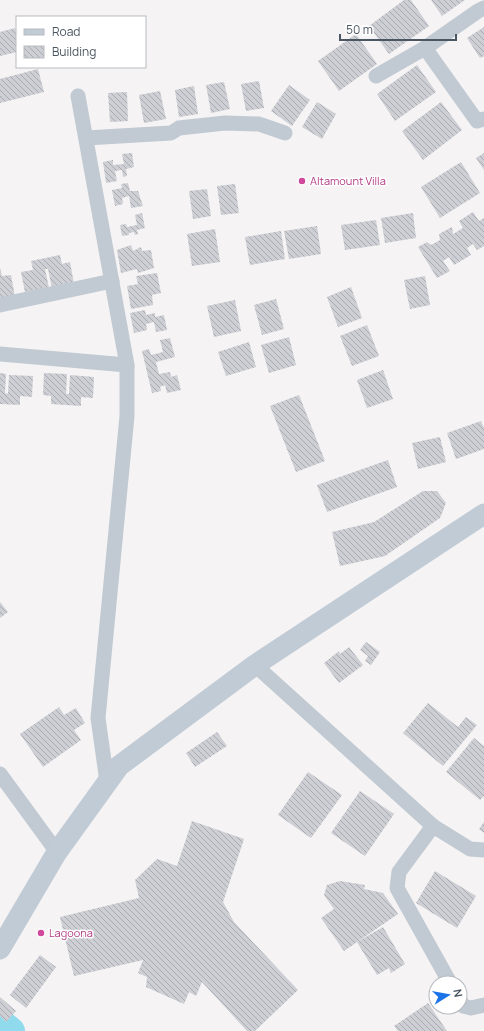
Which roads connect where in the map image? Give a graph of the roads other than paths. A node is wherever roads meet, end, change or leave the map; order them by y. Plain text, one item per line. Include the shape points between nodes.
1 (484, 8) edge
2 (425, 48) junction
3 (376, 76) dead end
4 (78, 96) dead end
5 (484, 119) edge
6 (284, 133) dead end
7 (86, 138) junction
8 (112, 281) junction
9 (0, 305) edge
10 (0, 354) edge
11 (127, 365) junction
12 (484, 514) edge
13 (255, 665) junction
14 (0, 774) edge
15 (107, 782) junction
16 (432, 826) junction
17 (484, 850) edge
18 (57, 852) junction
19 (0, 949) edge
20 (446, 975) edge
21 (484, 1005) edge
22 (468, 1007) edge

1 - 2 street
2 - 3 street
2 - 5 street via 477,121
4 - 7 street
6 - 7 street via 259,124 225,123 179,128 171,133
7 - 8 street
8 - 9 street
8 - 11 street
10 - 11 street
11 - 15 street via 127,416 98,718
12 - 13 street
13 - 15 street via 119,766
13 - 16 street
14 - 18 street
15 - 18 street
16 - 17 street via 470,849
16 - 20 street via 399,872 397,888
18 - 19 street
21 - 22 street

